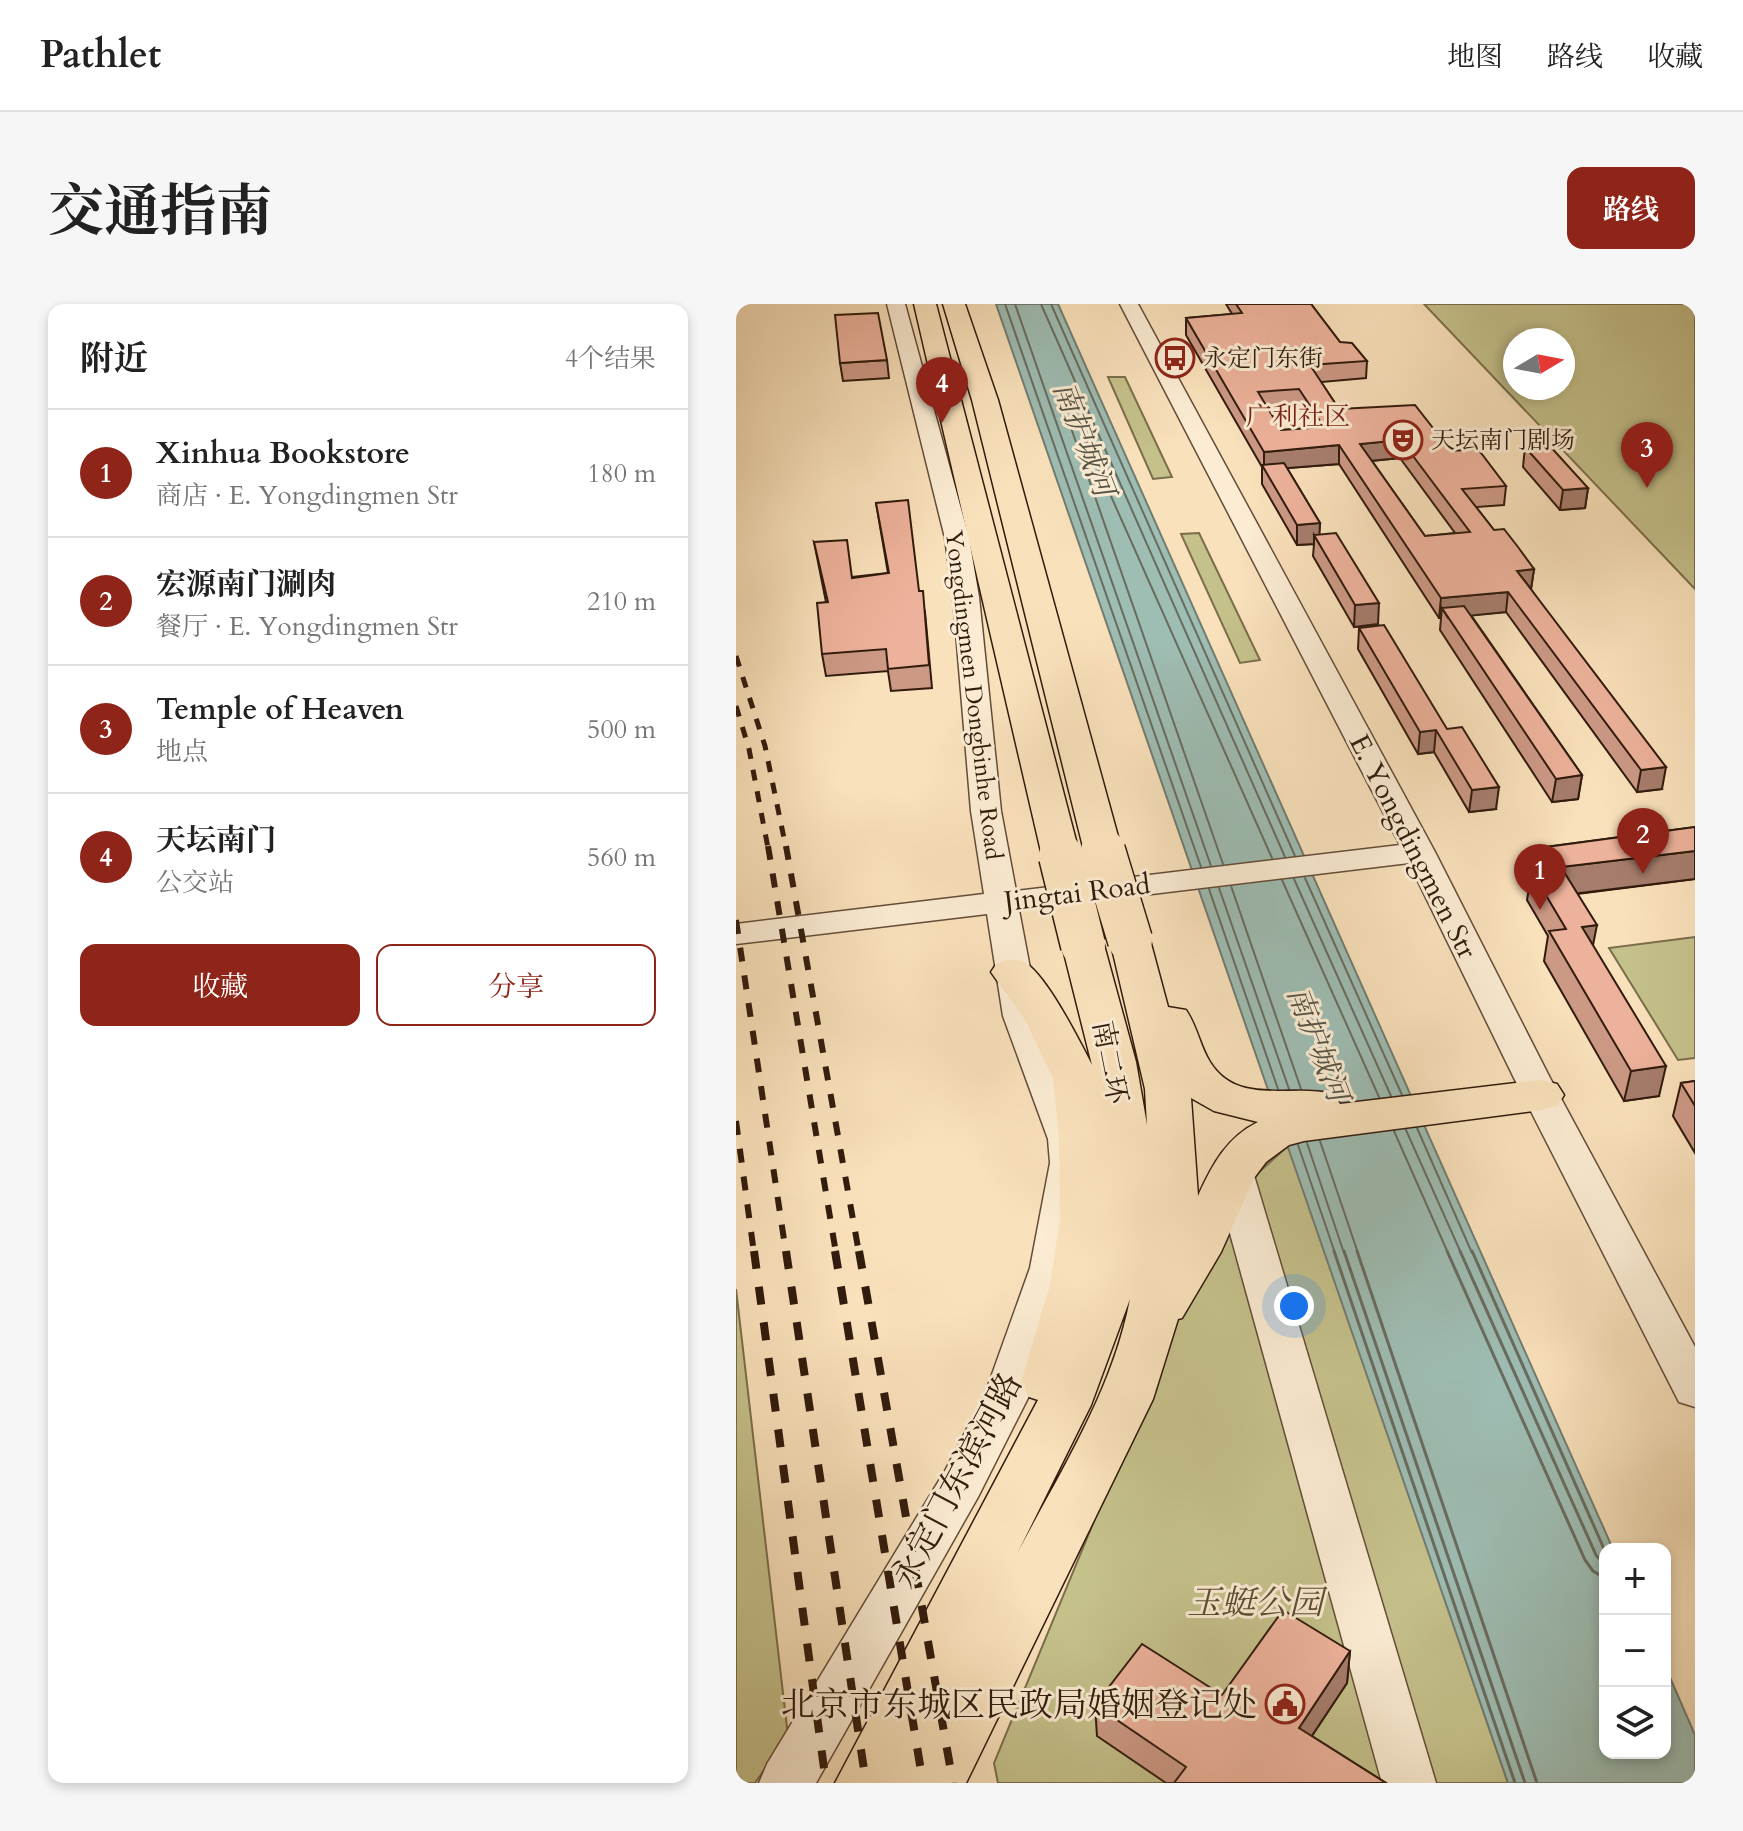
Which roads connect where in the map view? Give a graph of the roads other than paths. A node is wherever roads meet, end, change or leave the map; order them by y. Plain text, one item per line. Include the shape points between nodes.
1 (954, 304) edge
2 (1129, 304) edge
3 (905, 306) edge
4 (1419, 852) junction
5 (1001, 901) junction
6 (736, 934) edge
7 (1107, 943) junction
8 (1012, 972) junction
9 (1536, 1086) junction
10 (1462, 1096) junction
11 (1241, 1161) junction
12 (1151, 1326) junction
13 (1695, 1389) edge
14 (1017, 1496) junction
15 (786, 1783) edge
16 (868, 1783) edge
17 (932, 1783) edge
18 (1409, 1783) edge

1 - 7 highway, 南二环, bridge via 985,400 1103,851
2 - 4 street, E. Yongdingmen Str
3 - 5 street, Yongdingmen Dongbinhe Road via 957,538 986,811
3 - 7 highway, 南二环, bridge via 1061,856
4 - 5 street, Jingtai Road
4 - 9 street, E. Yongdingmen Str
5 - 6 street, Jingtai Road
5 - 8 street, Yongdingmen Dongbinhe Road
7 - 10 highway via 1176,1030 1189,1066 1204,1086 1236,1101 1270,1109
7 - 12 highway, 南二环 via 1168,1089 1175,1187
7 - 14 highway, 南二环 via 1112,1062 1126,1182 1108,1297 1075,1384
8 - 14 highway via 1045,1017 1076,1078 1085,1220 1076,1285
8 - 15 street, 永定门东滨河路 via 1026,1033 1067,1139 1067,1189 1051,1268 1007,1396
9 - 10 highway
9 - 13 street, E. Yongdingmen Str
10 - 11 highway via 1272,1134
11 - 12 highway via 1196,1252
11 - 18 street
12 - 17 highway, 南二环 via 1126,1399
14 - 16 highway, 南二环

